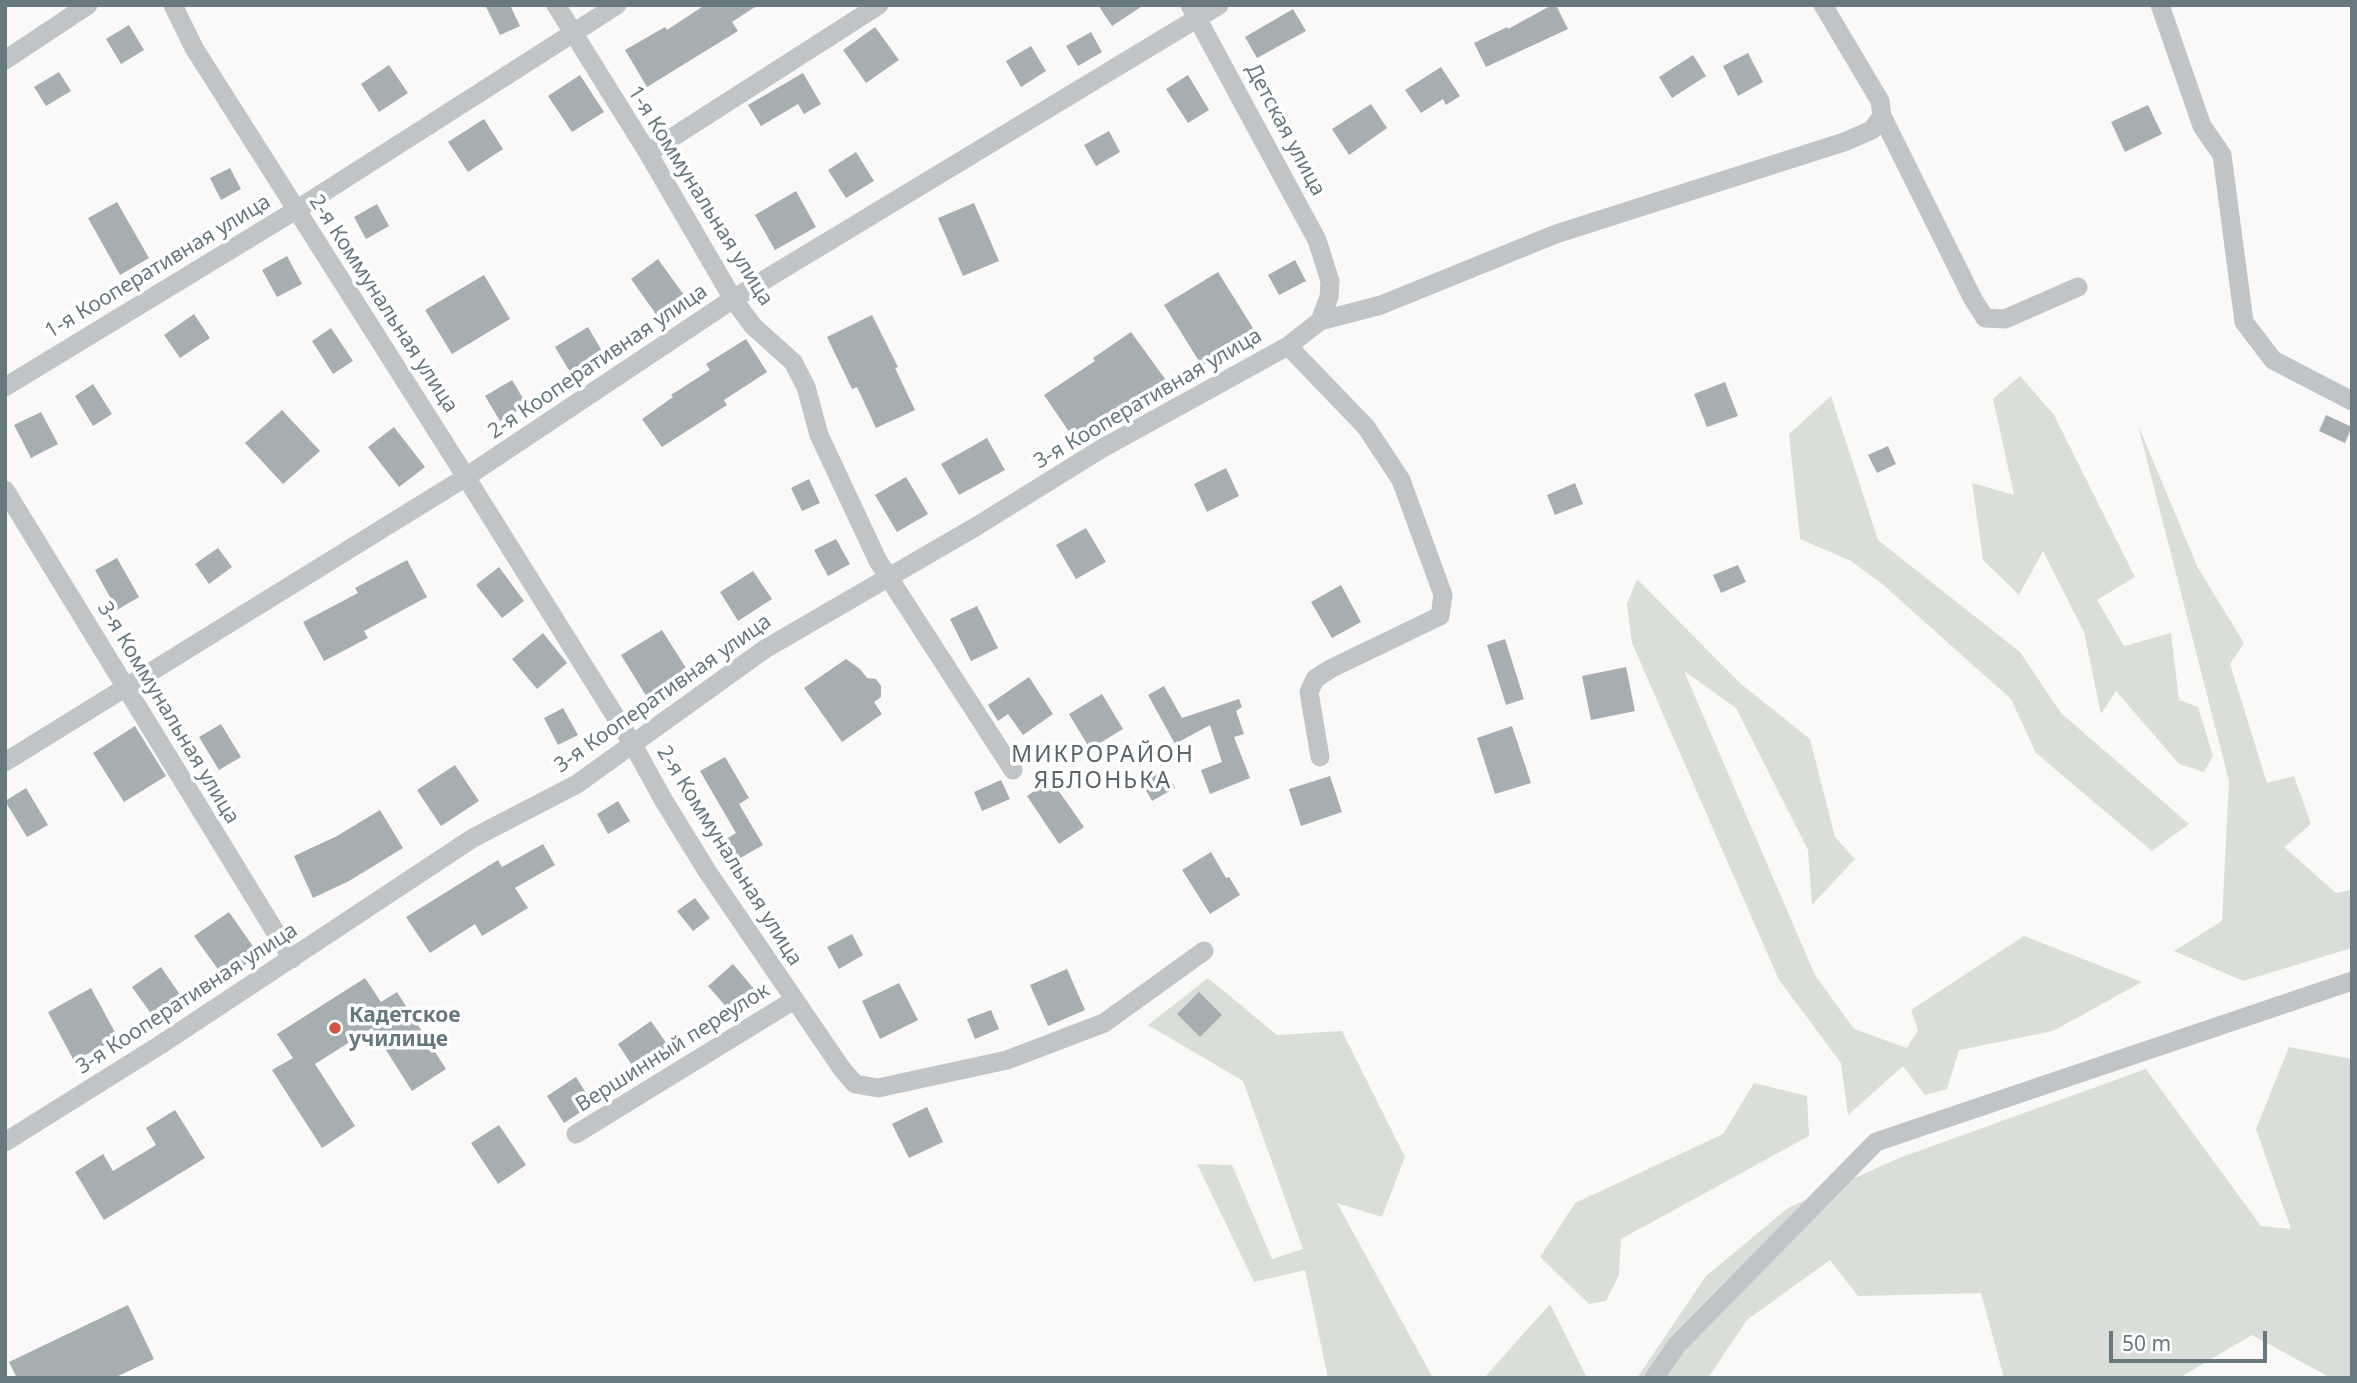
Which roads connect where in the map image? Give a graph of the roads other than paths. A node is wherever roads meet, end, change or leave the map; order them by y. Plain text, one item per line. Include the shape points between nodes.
1 (88, 5) edge
2 (173, 5) edge
3 (556, 5) edge
4 (617, 5) edge
5 (879, 5) edge
6 (1219, 5) edge
7 (1823, 5) edge
8 (2160, 5) edge
9 (1194, 12) edge
10 (573, 34) junction
11 (5, 60) edge
12 (1881, 109) junction
13 (648, 153) junction
14 (296, 210) junction
15 (2078, 287) dead end
16 (733, 299) junction
17 (1320, 321) junction
18 (1288, 346) junction
19 (5, 387) edge
20 (2352, 401) edge
21 (466, 477) junction
22 (5, 490) edge
23 (888, 577) junction
24 (125, 688) junction
25 (632, 743) junction
26 (1320, 757) dead end
27 (5, 762) edge
28 (1013, 771) dead end
29 (1204, 951) dead end
30 (292, 959) junction
31 (2352, 981) edge
32 (794, 1000) junction
33 (576, 1134) dead end
34 (5, 1142) edge
35 (1654, 1378) edge

1 - 11 street
2 - 14 street, 2-я Коммунальная улица via 194,48
3 - 10 street, 1-я Коммунальная улица
4 - 10 street, 1-я Кооперативная улица
5 - 13 street
6 - 9 street, 2-я Кооперативная улица
7 - 12 street
8 - 20 street via 2202,126 2222,155 2244,322 2273,360
9 - 16 street, 2-я Кооперативная улица
9 - 17 street, Детская улица via 1318,240 1331,281
10 - 13 street, 1-я Коммунальная улица
10 - 14 street, 1-я Кооперативная улица
12 - 15 street via 1984,318 2005,319
12 - 17 street via 1872,130 1844,142 1556,234 1381,305
13 - 16 street, 1-я Коммунальная улица
14 - 19 street, 1-я Кооперативная улица
14 - 21 street, 2-я Коммунальная улица
16 - 21 street, 2-я Кооперативная улица
16 - 23 street, 1-я Коммунальная улица via 753,326 793,362 806,387 819,435
17 - 18 street, 3-я Кооперативная улица
18 - 23 street, 3-я Кооперативная улица via 1112,443
18 - 26 street via 1366,427 1401,480 1443,595 1440,616 1315,679 1309,692
21 - 24 street, 2-я Кооперативная улица
21 - 25 street, 2-я Коммунальная улица
22 - 24 street, 3-я Коммунальная улица
23 - 25 street, 3-я Кооперативная улица via 765,649
23 - 28 street, 1-я Коммунальная улица
24 - 27 street, 2-я Кооперативная улица
24 - 30 street, 3-я Коммунальная улица
25 - 30 street, 3-я Кооперативная улица via 577,784 473,838
25 - 32 street, 2-я Коммунальная улица via 707,871
29 - 32 street, 2-я Коммунальная улица via 1104,1023 1007,1060 878,1088 855,1084
30 - 34 street, 3-я Кооперативная улица
31 - 35 street via 1876,1142 1677,1345
32 - 33 street, Вершинный переулок

